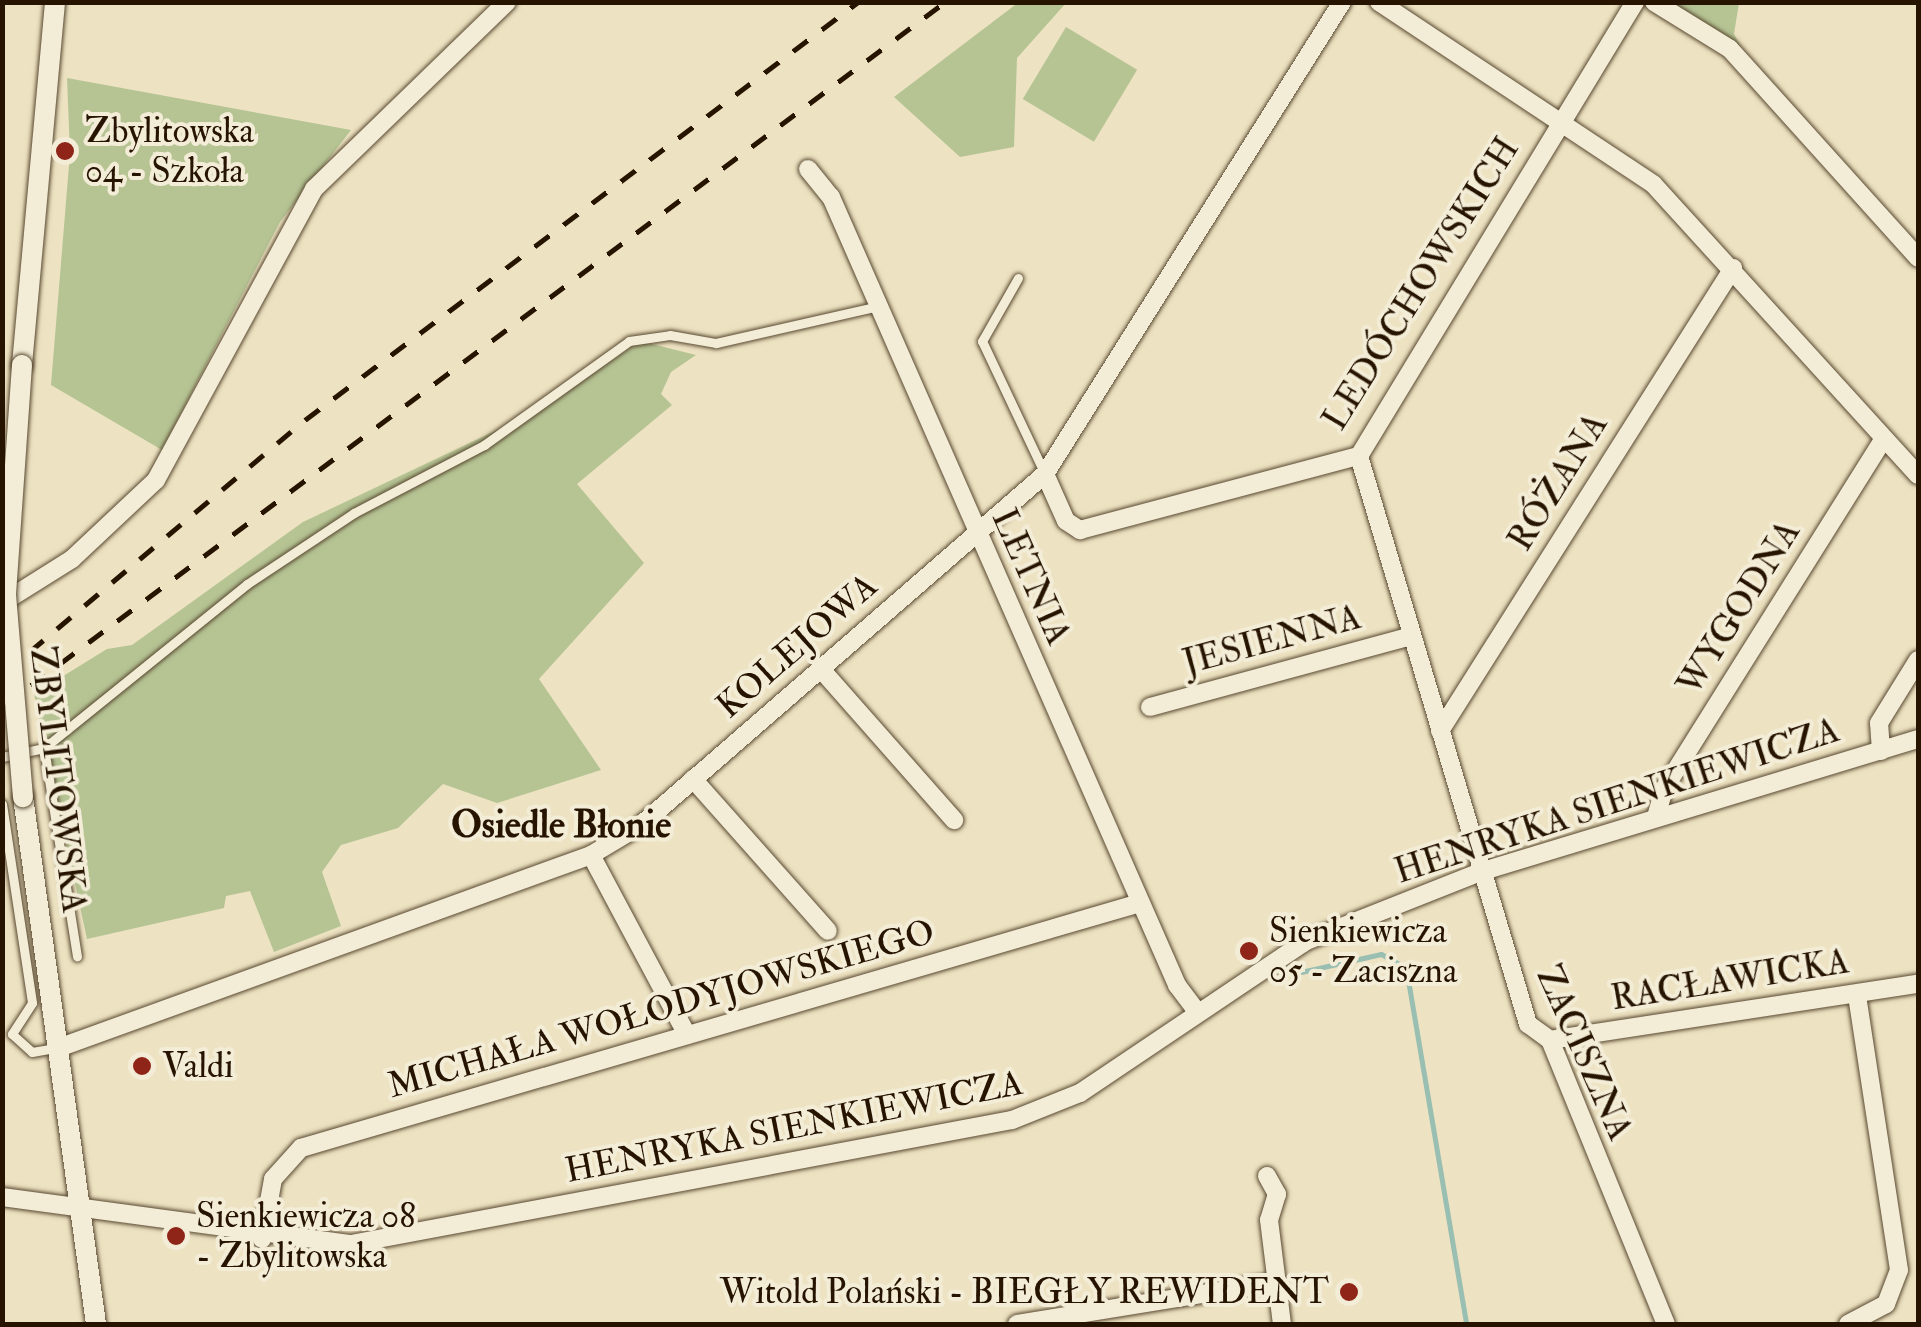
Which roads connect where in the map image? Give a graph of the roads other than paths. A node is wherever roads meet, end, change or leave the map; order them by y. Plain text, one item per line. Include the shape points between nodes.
1 (55, 2) edge
2 (507, 2) edge
3 (1342, 2) edge
4 (1379, 2) edge
5 (1635, 2) edge
6 (1654, 2) edge
7 (1564, 118) junction
8 (808, 168) dead end
9 (1918, 258) edge
10 (1733, 268) junction
11 (1018, 278) dead end
12 (875, 306) junction
13 (1884, 438) junction
14 (1359, 456) junction
15 (1045, 474) junction
16 (1918, 475) edge
17 (976, 533) junction
18 (2, 603) edge
19 (1412, 636) junction
20 (1918, 660) edge
21 (820, 668) junction
22 (1150, 707) dead end
23 (1440, 731) junction
24 (1918, 740) edge
25 (44, 748) junction
26 (1881, 752) junction
27 (2, 757) edge
28 (693, 779) junction
29 (13, 800) edge
30 (1656, 817) junction
31 (954, 820) dead end
32 (591, 855) junction
33 (1480, 872) junction
34 (1140, 902) junction
35 (828, 931) dead end
36 (76, 956) dead end
37 (1918, 984) edge
38 (1857, 994) junction
39 (1197, 1012) junction
40 (686, 1035) junction
41 (1550, 1040) junction
42 (62, 1047) junction
43 (1267, 1176) dead end
44 (2, 1197) edge
45 (85, 1212) junction
46 (262, 1239) junction
47 (1276, 1282) junction
48 (96, 1324) edge
49 (1024, 1324) edge
50 (1282, 1324) edge
51 (1666, 1324) edge
52 (1848, 1324) edge

1 - 29 street, ZBYLITOWSKA, bridge via 6,594
2 - 18 street via 314,189 156,480 72,559
3 - 15 street, KOLEJOWA
4 - 7 street
5 - 7 street, LEDÓCHOWSKICH
6 - 9 street via 1730,49
7 - 10 street via 1654,185
7 - 14 street, LEDÓCHOWSKICH
8 - 12 street, LETNIA via 831,198
10 - 13 street
10 - 23 street, RÓŻANA
11 - 15 lane via 982,341
12 - 17 street, LETNIA
12 - 25 lane via 716,343 670,334 628,341 484,445 354,512 247,584
13 - 16 street
13 - 30 street, WYGODNA via 1664,789
14 - 15 street, LEDÓCHOWSKICH via 1080,530 1066,522
14 - 19 street, ZACISZNA
15 - 17 street, KOLEJOWA
17 - 21 street, KOLEJOWA
17 - 34 street, LETNIA
19 - 22 street, JESIENNA
19 - 23 street, ZACISZNA
20 - 26 street via 1878,723
21 - 28 street, KOLEJOWA
21 - 31 street
23 - 33 street, ZACISZNA
24 - 26 street, HENRYKA SIENKIEWICZA
25 - 27 lane
25 - 36 lane
26 - 30 street, HENRYKA SIENKIEWICZA
28 - 32 street, KOLEJOWA
28 - 35 street
29 - 42 street, ZBYLITOWSKA
29 - 42 lane via 32,1003 12,1034 32,1052
30 - 33 street, HENRYKA SIENKIEWICZA
32 - 40 street
32 - 42 street, KOLEJOWA
33 - 39 street, HENRYKA SIENKIEWICZA via 1306,941
33 - 41 street, ZACISZNA via 1528,1024
34 - 39 street, LETNIA
34 - 40 street, MICHAŁA WOŁODYJOWSKIEGO
37 - 38 street, RACŁAWICKA
38 - 41 street, RACŁAWICKA
38 - 52 street via 1899,1270 1886,1304
39 - 46 street, HENRYKA SIENKIEWICZA via 1080,1093 1012,1120 351,1244
40 - 46 street, MICHAŁA WOŁODYJOWSKIEGO via 301,1148 273,1179
41 - 51 street, ZACISZNA
42 - 45 street, ZBYLITOWSKA
43 - 47 street via 1277,1194 1269,1220
44 - 45 street, HENRYKA SIENKIEWICZA
45 - 46 street, HENRYKA SIENKIEWICZA
45 - 48 street, ZBYLITOWSKA
47 - 49 street
47 - 50 street

